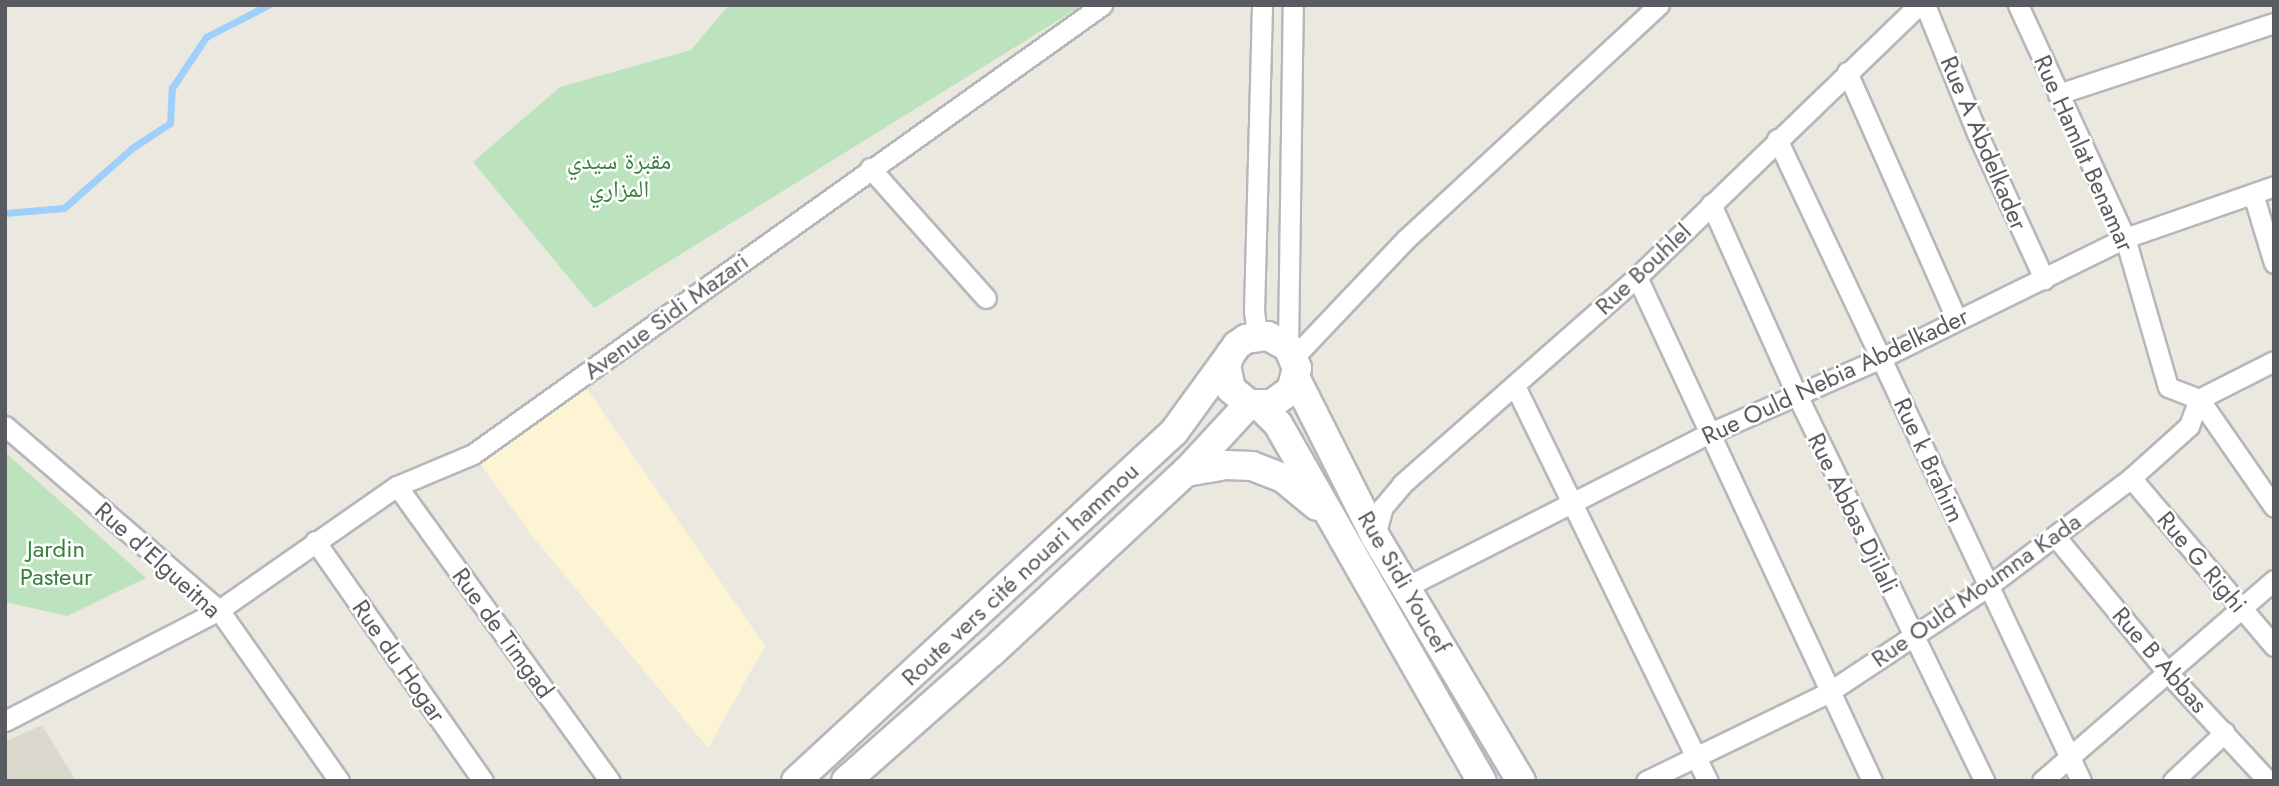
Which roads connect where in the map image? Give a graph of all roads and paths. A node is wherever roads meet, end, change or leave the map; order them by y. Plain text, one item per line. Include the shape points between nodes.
1 (1102, 5) edge
2 (1262, 5) edge
3 (1293, 5) edge
4 (1659, 5) edge
5 (1919, 5) edge
6 (1925, 5) edge
7 (2018, 5) edge
8 (2274, 23) edge
9 (1847, 72) junction
10 (2058, 94) junction
11 (1777, 139) junction
12 (870, 168) junction
13 (2274, 186) edge
14 (2253, 194) junction
15 (1711, 204) junction
16 (2125, 238) junction
17 (2274, 263) edge
18 (1637, 277) junction
19 (2044, 279) junction
20 (986, 298) dead end
21 (1957, 320) junction
22 (1257, 335) junction
23 (1230, 355) junction
24 (1881, 358) junction
25 (1292, 361) junction
26 (2274, 361) edge
27 (1515, 386) junction
28 (1796, 393) junction
29 (2199, 399) junction
30 (1255, 405) junction
31 (5, 426) edge
32 (1708, 434) junction
33 (1186, 472) junction
34 (2131, 478) junction
35 (397, 486) junction
36 (1569, 502) junction
37 (2274, 507) edge
38 (1334, 522) junction
39 (1375, 536) junction
40 (2055, 536) junction
41 (316, 541) junction
42 (2274, 580) edge
43 (1406, 586) junction
44 (1987, 587) junction
45 (2241, 609) junction
46 (219, 610) junction
47 (1912, 636) junction
48 (2274, 646) edge
49 (2168, 673) junction
50 (1829, 692) junction
51 (5, 721) edge
52 (2225, 732) junction
53 (1696, 757) junction
54 (2070, 757) junction
55 (339, 781) edge
56 (483, 781) edge
57 (610, 781) edge
58 (796, 781) edge
59 (846, 781) edge
60 (1482, 781) edge
61 (1521, 781) edge
62 (1646, 781) edge
63 (1708, 781) edge
64 (1872, 781) edge
65 (1984, 781) edge
66 (2042, 781) edge
67 (2081, 781) edge
68 (2173, 781) edge
69 (2268, 781) edge

1 - 12 street, Avenue Sidi Mazari
2 - 22 street
3 - 25 street
4 - 25 street via 1406,239
5 - 9 street, Rue Bouhlel
6 - 19 street, Rue A Abdelkader
7 - 10 street, Rue Hamlat Benamar
8 - 10 street
9 - 11 street, Rue Bouhlel
9 - 21 street
10 - 16 street, Rue Hamlat Benamar
11 - 15 street, Rue Bouhlel
11 - 24 street, Rue k Brahim
12 - 20 street
12 - 35 street, Avenue Sidi Mazari via 473,454
13 - 14 street, Rue Ould Nebia Abdelkader
14 - 16 street, Rue Ould Nebia Abdelkader
14 - 17 street
15 - 18 street, Rue Bouhlel
15 - 28 street, Rue Abbas Djilali
16 - 19 street, Rue Ould Nebia Abdelkader
16 - 29 street, Rue Hamlat Benamar via 2168,387
18 - 27 street, Rue Bouhlel
18 - 32 street
19 - 21 street, Rue Ould Nebia Abdelkader
21 - 24 street, Rue Ould Nebia Abdelkader
22 - 23 main road
22 - 25 main road via 1268,335
23 - 30 main road via 1226,366 1231,389
23 - 58 main road, Route vers cité nouari hammou via 1174,432
24 - 28 street, Rue Ould Nebia Abdelkader
24 - 44 street, Rue k Brahim
25 - 30 main road via 1283,399
25 - 39 main road, Rue Sidi Youcef
26 - 29 street
27 - 36 street
27 - 39 street, Rue Bouhlel via 1402,484 1383,508
28 - 32 street, Rue Ould Nebia Abdelkader
28 - 47 street, Rue Abbas Djilali
29 - 34 street, Rue Ould Moumna Kada via 2189,426
29 - 37 street
30 - 33 main road, Route vers cité nouari hammou
30 - 38 main road via 1278,424
31 - 46 street, Rue d'Elgueitna
32 - 36 street, Rue Ould Nebia Abdelkader
32 - 50 street
33 - 38 main road via 1252,466 1283,478
33 - 59 main road, Route vers cité nouari hammou
34 - 40 street, Rue Ould Moumna Kada
34 - 45 street, Rue G Righi
35 - 41 street, Avenue Sidi Mazari
35 - 57 street, Rue de Timgad
36 - 43 street, Rue Ould Nebia Abdelkader
36 - 53 street
38 - 60 main road
39 - 43 main road, Rue Sidi Youcef
40 - 44 street, Rue Ould Moumna Kada
40 - 49 street, Rue B Abbas
41 - 46 street, Avenue Sidi Mazari
41 - 56 street, Rue du Hogar
42 - 45 street
43 - 61 main road, Rue Sidi Youcef
44 - 47 street, Rue Ould Moumna Kada
44 - 54 street, Rue k Brahim
45 - 48 street, Rue G Righi
45 - 49 street
46 - 51 street, Avenue Sidi Mazari
46 - 55 street, Rue d'Elgueitna
47 - 50 street, Rue Ould Moumna Kada
47 - 65 street, Rue Abbas Djilali
49 - 52 street, Rue B Abbas
49 - 54 street
50 - 53 street, Rue Ould Moumna Kada
50 - 64 street
52 - 68 street
52 - 69 street, Rue B Abbas
53 - 62 street, Rue Ould Moumna Kada
53 - 63 street
54 - 66 street
54 - 67 street, Rue k Brahim

